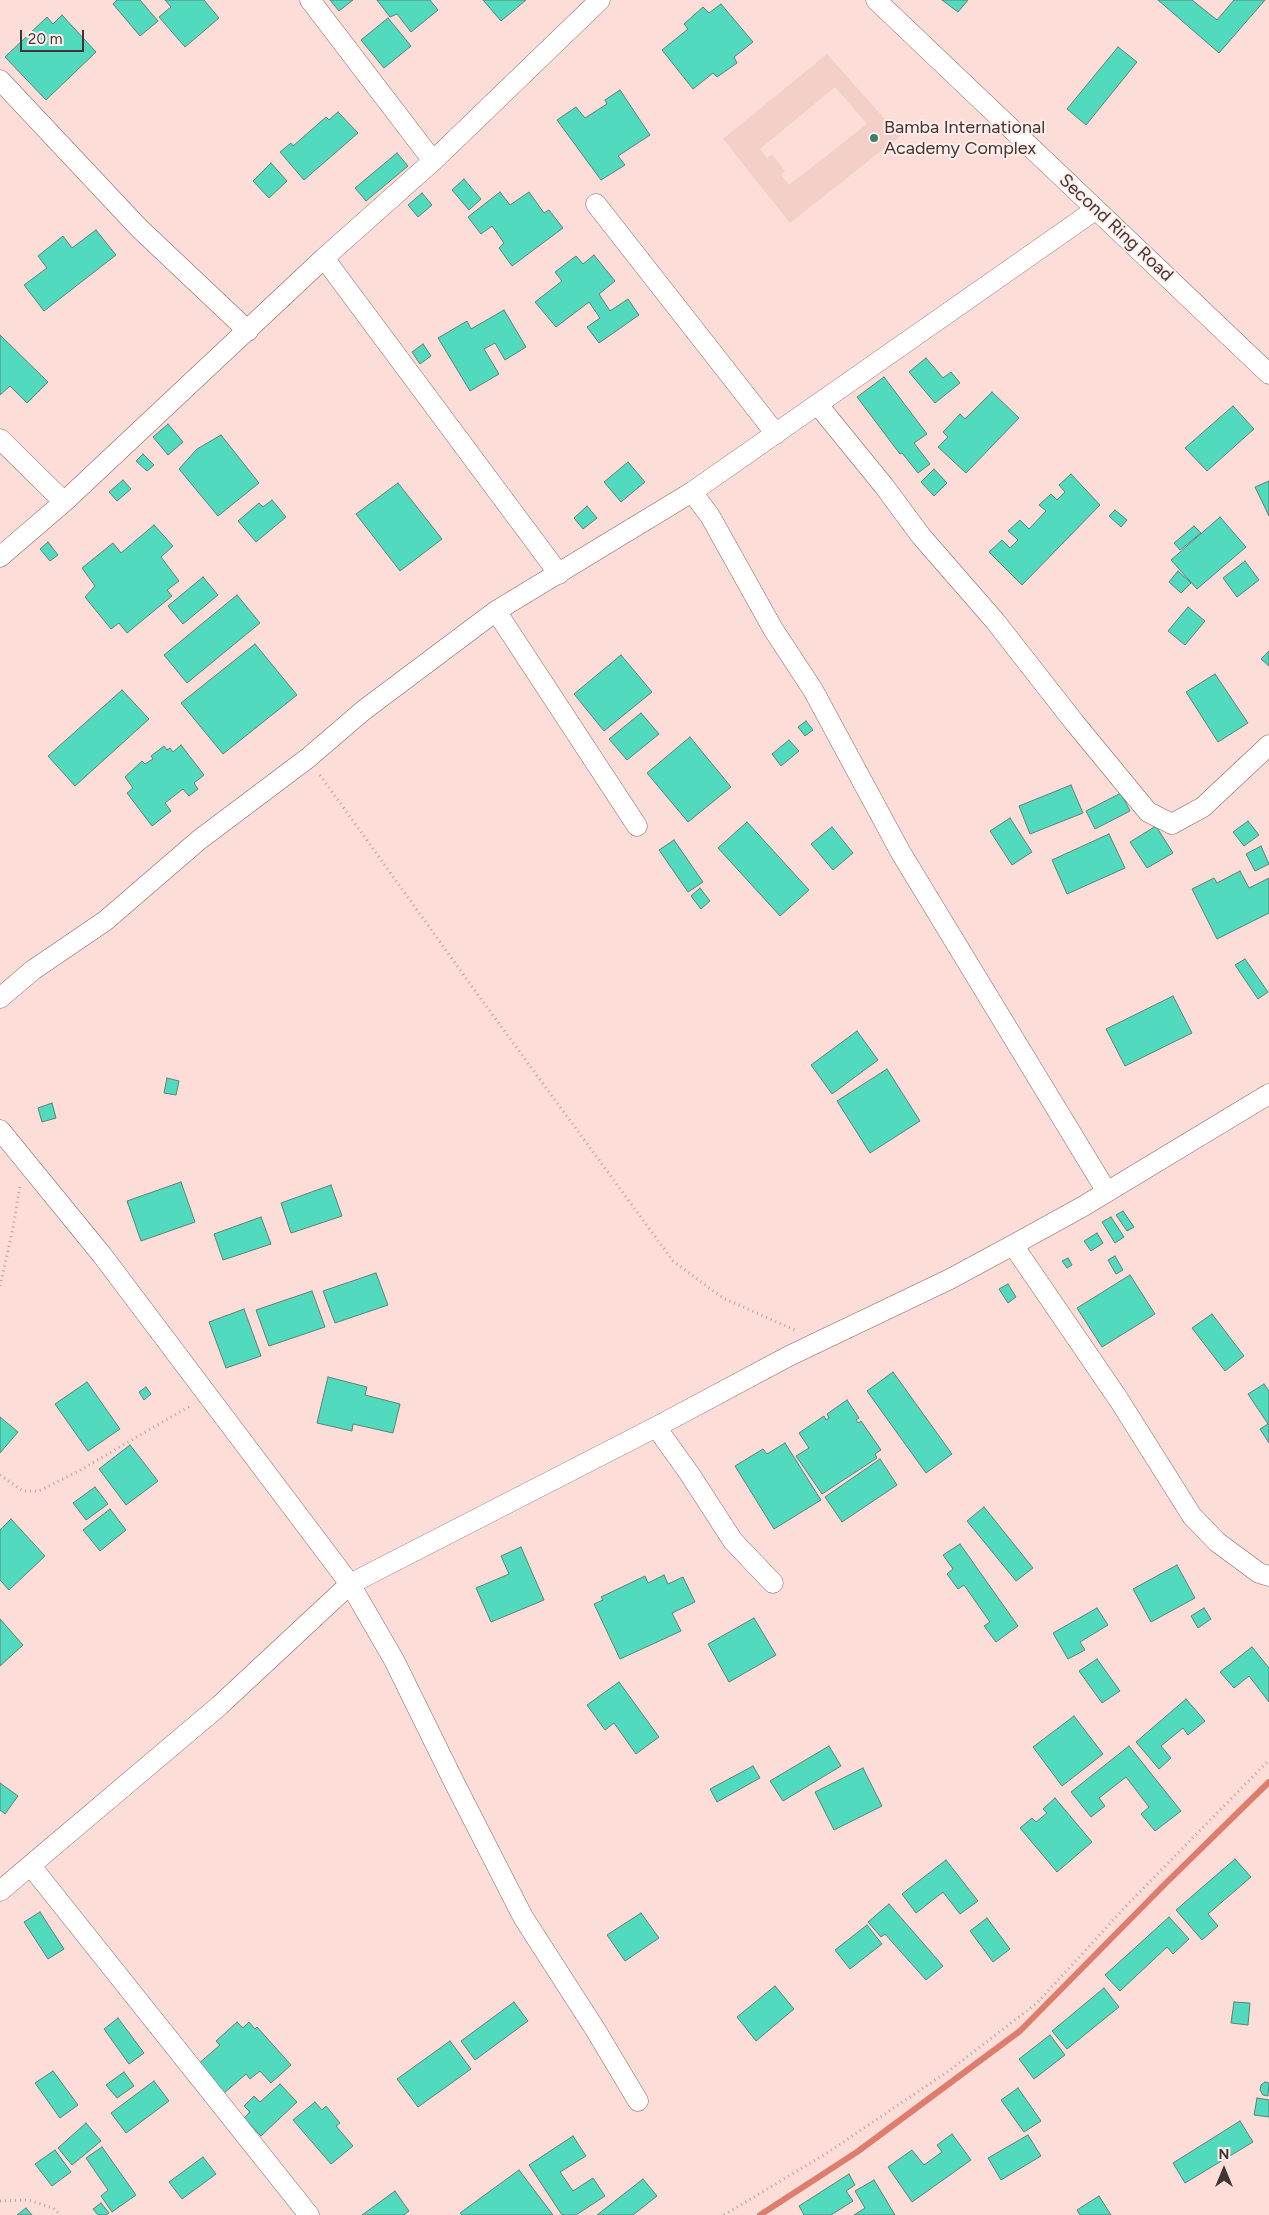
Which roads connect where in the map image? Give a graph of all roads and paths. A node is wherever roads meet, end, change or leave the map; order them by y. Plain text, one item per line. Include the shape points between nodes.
1 (310, 0) edge
2 (600, 0) edge
3 (876, 0) edge
4 (0, 80) edge
5 (433, 161) junction
6 (596, 204) dead end
7 (1095, 210) junction
8 (324, 258) junction
9 (248, 331) junction
10 (1269, 374) edge
11 (818, 405) junction
12 (776, 434) junction
13 (0, 439) edge
14 (692, 492) junction
15 (64, 502) junction
16 (0, 556) edge
17 (559, 574) junction
18 (496, 611) junction
19 (1269, 744) edge
20 (308, 758) junction
21 (637, 826) dead end
22 (0, 998) edge
23 (1269, 1094) edge
24 (0, 1130) edge
25 (26, 1161) junction
26 (1107, 1192) junction
27 (1013, 1245) junction
28 (0, 1286) edge
29 (824, 1340) junction
30 (208, 1395) junction
31 (656, 1427) junction
32 (0, 1475) edge
33 (1269, 1576) edge
34 (350, 1584) junction
35 (773, 1584) dead end
36 (1269, 1760) edge
37 (32, 1866) junction
38 (0, 1891) edge
39 (638, 2101) dead end
40 (0, 2201) edge
41 (60, 2215) edge
42 (309, 2215) edge
43 (724, 2215) edge

1 - 5 street
2 - 5 street
3 - 7 street, Second Ring Road
4 - 9 street via 140,228
5 - 8 street
6 - 12 street
7 - 10 street, Second Ring Road
7 - 11 street
8 - 9 street
8 - 17 street
9 - 15 street
11 - 12 street
11 - 19 street via 1148,812 1172,824 1203,807
12 - 14 street
13 - 15 street
14 - 17 street
14 - 26 street via 710,516 764,614 813,690 901,853
15 - 16 street
17 - 18 street
18 - 20 street via 364,710
18 - 21 street
20 - 22 street via 199,840 105,921 33,970
20 - 29 path via 673,1261 723,1298
23 - 26 street
24 - 25 street
25 - 28 path
25 - 30 street
26 - 27 street
27 - 29 street
27 - 33 street via 1119,1400 1192,1516 1217,1542 1259,1573
29 - 31 street
30 - 32 path via 40,1491 23,1491
30 - 34 street
31 - 34 street
31 - 35 street via 733,1541
34 - 37 street via 219,1706
34 - 39 street via 394,1660 523,1917
36 - 43 path via 1128,1904 1037,2003 950,2070 827,2154
37 - 38 street
37 - 42 street
40 - 41 path via 28,2200 53,2208

